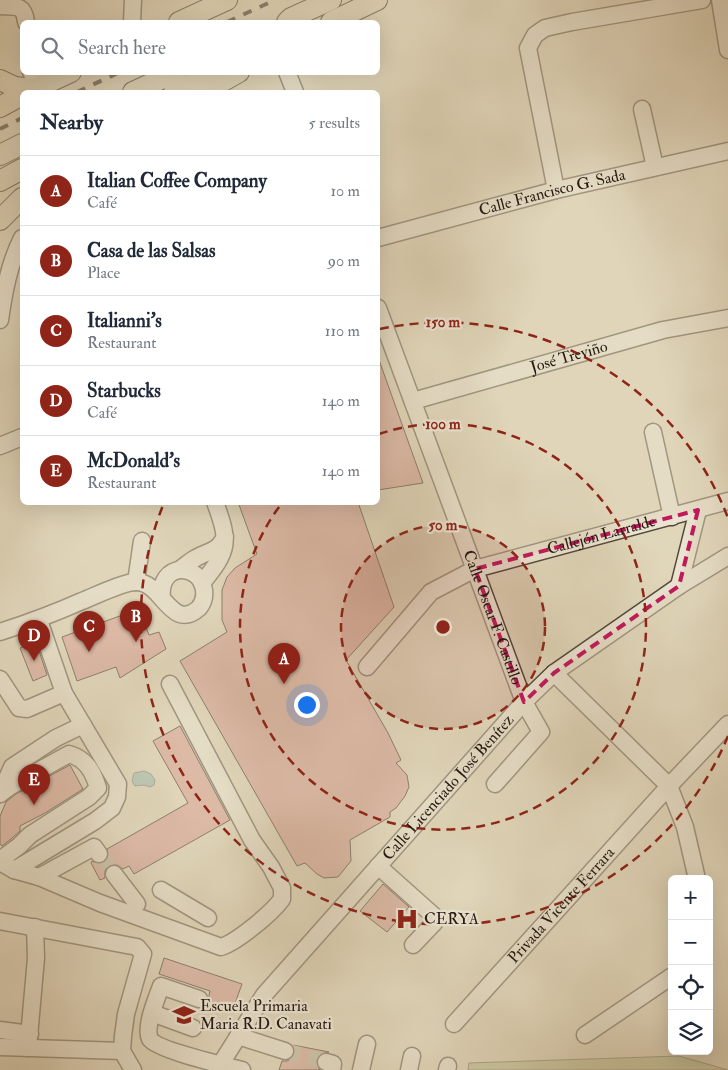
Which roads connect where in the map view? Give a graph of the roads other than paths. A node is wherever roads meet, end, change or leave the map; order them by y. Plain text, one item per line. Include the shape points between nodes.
1 (133, 0) edge
2 (227, 0) edge
3 (331, 0) edge
4 (377, 0) edge
5 (702, 0) edge
6 (720, 0) edge
7 (0, 6) edge
8 (26, 20) edge
9 (132, 20) edge
10 (183, 20) edge
11 (289, 20) edge
12 (334, 20) edge
13 (728, 50) edge
14 (63, 75) edge
15 (170, 75) edge
16 (210, 75) edge
17 (233, 75) edge
18 (288, 75) edge
19 (0, 80) edge
20 (32, 87) edge
21 (137, 90) edge
22 (178, 90) edge
23 (206, 90) edge
24 (294, 90) edge
25 (20, 94) edge
26 (0, 107) edge
27 (642, 109) dead end
28 (20, 145) edge
29 (728, 151) edge
30 (0, 155) edge
31 (655, 168) junction
32 (20, 170) edge
33 (0, 180) edge
34 (556, 190) junction
35 (20, 200) edge
36 (0, 220) edge
37 (380, 237) edge
38 (20, 242) edge
39 (380, 313) edge
40 (728, 318) edge
41 (0, 320) edge
42 (412, 401) junction
43 (653, 432) dead end
44 (20, 438) edge
45 (0, 446) edge
46 (728, 501) edge
47 (217, 505) edge
48 (698, 510) junction
49 (672, 518) junction
50 (225, 537) junction
51 (142, 541) dead end
52 (728, 556) edge
53 (474, 569) junction
54 (179, 570) junction
55 (136, 582) junction
56 (202, 583) junction
57 (679, 586) junction
58 (162, 598) junction
59 (39, 620) junction
60 (0, 632) edge
61 (367, 667) dead end
62 (554, 673) junction
63 (0, 679) edge
64 (170, 684) dead end
65 (64, 693) junction
66 (524, 702) junction
67 (728, 724) edge
68 (84, 725) junction
69 (495, 784) dead end
70 (669, 786) junction
71 (0, 794) edge
72 (99, 854) dead end
73 (5, 864) edge
74 (378, 866) junction
75 (114, 874) tunnel mouth
76 (696, 875) edge
77 (39, 877) junction
78 (161, 890) dead end
79 (136, 904) dead end
80 (208, 918) dead end
81 (0, 921) edge
82 (35, 927) junction
83 (412, 945) dead end
84 (668, 979) edge
85 (199, 1000) dead end
86 (152, 1012) junction
87 (454, 1024) dead end
88 (193, 1028) dead end
89 (0, 1030) edge
90 (585, 1035) dead end
91 (238, 1036) junction
92 (29, 1041) junction
93 (367, 1044) dead end
94 (0, 1047) edge
95 (122, 1051) junction
96 (285, 1051) tunnel mouth
97 (219, 1067) edge
98 (134, 1070) edge
99 (242, 1070) edge
100 (361, 1070) edge

1 - 9 street
2 - 10 main road
3 - 11 main road
4 - 12 main road
5 - 34 street via 572,22 545,28 535,35 528,48
6 - 13 street
7 - 8 street via 18,7 25,13
14 - 20 main road
15 - 21 main road
16 - 22 main road
17 - 23 main road
18 - 24 street
19 - 20 main road via 14,87
25 - 26 main road
27 - 31 street
28 - 30 main road
29 - 31 street, Calle Francisco G. Sada
31 - 34 street, Calle Francisco G. Sada
32 - 33 main road
34 - 37 street, Calle Francisco G. Sada
35 - 36 main road
38 - 41 street via 4,289
39 - 42 street, Calle Oscar F. Castillo
40 - 42 street, José Treviño via 663,330
42 - 53 street, Calle Oscar F. Castillo
43 - 49 street
44 - 45 street
46 - 48 street, Callejón Larralde
47 - 50 street
48 - 49 street, Callejón Larralde
48 - 57 street
49 - 53 street, Callejón Larralde
50 - 54 street via 219,547
50 - 56 street via 224,551
51 - 55 street
52 - 57 street, Calle Licenciado José Benítez
53 - 61 street, Callejón Larralde via 431,592
53 - 66 street, Calle Oscar F. Castillo
54 - 56 street via 188,570
54 - 58 street via 168,575 163,582
55 - 58 street via 152,587
55 - 59 street
56 - 58 street via 202,604 194,611 184,614 174,611
57 - 62 street, Calle Licenciado José Benítez
59 - 60 street
59 - 65 street
62 - 66 street, Calle Licenciado José Benítez
62 - 70 street
63 - 65 street via 19,708 27,709
64 - 77 street via 252,840 282,888 282,899 236,939 221,946 100,903
65 - 68 street
66 - 69 street, Calle Oscar F. Castillo via 541,732
66 - 74 street, Calle Licenciado José Benítez
67 - 70 street, Privada Vicente Ferrara
68 - 71 street via 56,738 12,767
68 - 73 street via 118,784 112,808 95,821
70 - 76 street via 685,827
70 - 87 street, Privada Vicente Ferrara
71 - 73 street via 69,754 87,764 98,788 30,835
72 - 77 street via 94,846
73 - 77 street
74 - 83 street via 434,916 434,923
74 - 91 street, Calle Licenciado José Benítez via 264,996
75 - 79 street
78 - 80 street
81 - 82 street
82 - 92 street via 36,958
82 - 95 street via 137,947 143,954 126,1014
84 - 90 street
85 - 86 street via 161,986
86 - 88 street
86 - 97 street via 148,1031 156,1044
89 - 92 street
91 - 96 street
91 - 97 street, Calle Licenciado José Benítez
92 - 94 street
92 - 95 street
93 - 100 street
95 - 98 street
97 - 99 street

